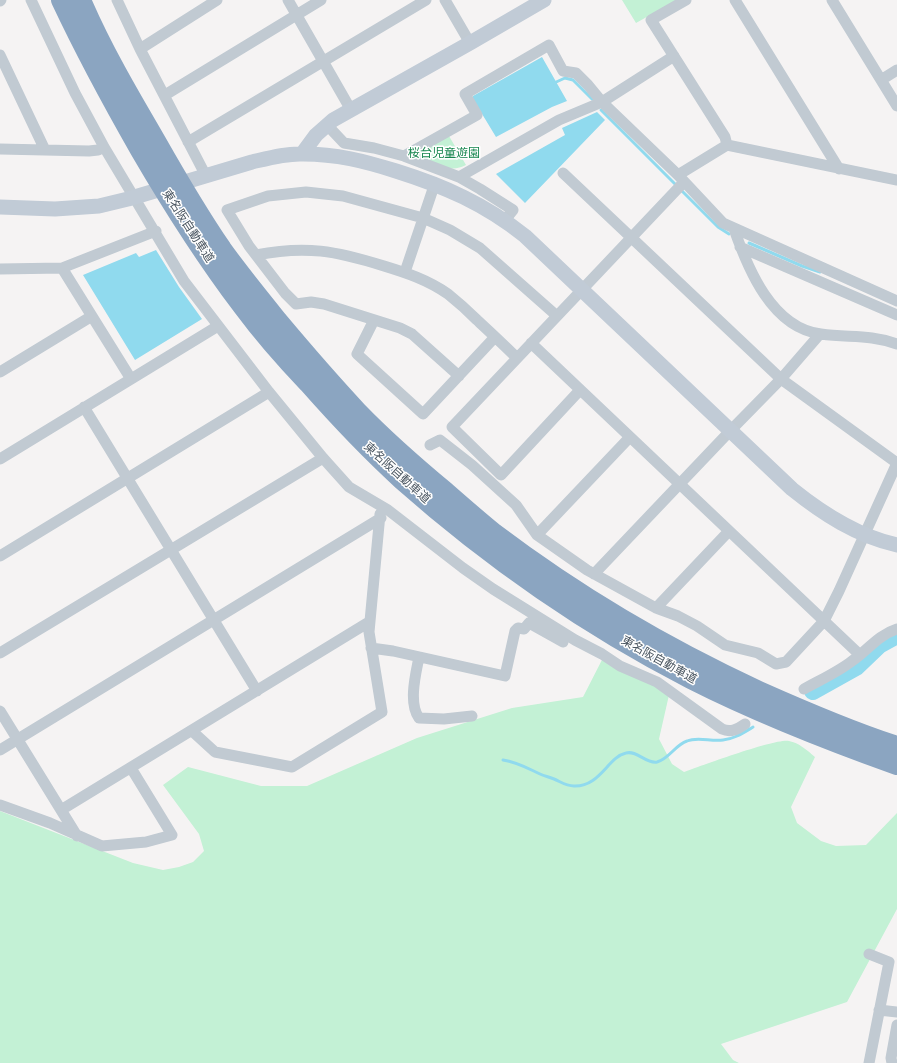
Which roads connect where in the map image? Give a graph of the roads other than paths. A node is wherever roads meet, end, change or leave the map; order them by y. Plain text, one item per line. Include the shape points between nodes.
1 (31, 0) edge
2 (61, 0) edge
3 (81, 0) edge
4 (118, 0) edge
5 (217, 0) edge
6 (288, 0) edge
7 (321, 0) edge
8 (426, 0) edge
9 (444, 0) edge
10 (544, 0) edge
11 (686, 0) edge
12 (735, 0) edge
13 (832, 0) edge
14 (296, 14) junction
15 (470, 43) junction
16 (140, 49) junction
17 (0, 55) edge
18 (674, 56) junction
19 (323, 60) junction
20 (897, 70) edge
21 (881, 80) junction
22 (164, 95) junction
23 (602, 102) junction
24 (897, 106) edge
25 (351, 110) junction
26 (326, 125) junction
27 (188, 142) junction
28 (727, 145) junction
29 (104, 147) junction
30 (0, 149) edge
31 (44, 150) junction
32 (302, 154) junction
33 (404, 156) junction
34 (839, 169) junction
35 (563, 173) dead end
36 (206, 176) junction
37 (459, 177) junction
38 (897, 180) edge
39 (681, 181) junction
40 (435, 183) junction
41 (138, 196) junction
42 (0, 207) edge
43 (423, 218) junction
44 (505, 220) junction
45 (734, 229) junction
46 (156, 231) junction
47 (632, 238) junction
48 (740, 246) junction
49 (256, 255) junction
50 (62, 268) junction
51 (0, 269) edge
52 (405, 272) junction
53 (582, 290) junction
54 (897, 301) edge
55 (897, 315) edge
56 (92, 316) junction
57 (557, 316) junction
58 (374, 320) junction
59 (218, 326) junction
60 (820, 334) junction
61 (495, 337) junction
62 (531, 343) junction
63 (897, 344) edge
64 (517, 358) junction
65 (0, 372) edge
66 (459, 376) junction
67 (131, 379) junction
68 (781, 379) junction
69 (580, 390) junction
70 (269, 392) junction
71 (84, 407) junction
72 (730, 431) junction
73 (630, 437) junction
74 (430, 445) dead end
75 (323, 458) junction
76 (0, 459) edge
77 (897, 463) edge
78 (128, 479) junction
79 (679, 484) junction
80 (380, 505) junction
81 (380, 518) junction
82 (729, 531) junction
83 (537, 535) junction
84 (865, 535) junction
85 (897, 545) edge
86 (171, 549) junction
87 (0, 556) edge
88 (594, 574) junction
89 (656, 608) junction
90 (214, 620) junction
91 (824, 621) junction
92 (369, 622) junction
93 (897, 629) edge
94 (576, 640) junction
95 (371, 648) junction
96 (0, 653) edge
97 (860, 654) junction
98 (419, 657) junction
99 (804, 689) dead end
100 (257, 691) junction
101 (0, 711) edge
102 (472, 716) dead end
103 (745, 724) dead end
104 (192, 730) junction
105 (18, 739) junction
106 (897, 746) edge
107 (0, 750) edge
108 (897, 765) edge
109 (131, 768) junction
110 (0, 805) edge
111 (60, 810) junction
112 (77, 836) junction
113 (869, 954) dead end
114 (879, 1010) junction
115 (897, 1012) edge
116 (897, 1025) edge
117 (869, 1063) edge
118 (892, 1063) edge

1 - 29 street
2 - 108 highway, 東名阪自動車道 via 117,110 181,219 212,264 289,363 402,480 504,563 597,626 642,652 772,717
3 - 106 highway, 東名阪自動車道 via 135,105 195,208 223,250 303,351 383,437 494,532 612,614 725,675 831,723
4 - 16 street
5 - 16 street
6 - 14 street
7 - 14 street
8 - 19 street
9 - 15 street
10 - 15 street
11 - 18 street via 651,20
12 - 34 street
13 - 21 street
14 - 19 street
14 - 22 street
15 - 25 street
16 - 22 street
17 - 31 street
18 - 23 street
18 - 28 street via 725,137
19 - 25 street
19 - 27 street
20 - 21 street
21 - 24 street
22 - 27 street
23 - 33 street via 576,73 563,71 549,46 465,94 477,115
23 - 37 street via 559,120
23 - 39 street
25 - 26 street
26 - 32 street
26 - 33 street via 344,143
27 - 36 street
28 - 34 street
28 - 39 street
29 - 31 street via 89,151
29 - 41 street
30 - 31 street
32 - 36 street via 272,157
32 - 40 street via 343,156
33 - 37 street
34 - 38 street
35 - 47 street
36 - 41 street
37 - 44 street via 513,210
39 - 45 street via 723,223
39 - 47 street via 674,194
40 - 43 street
40 - 44 street
41 - 42 street via 99,206 55,209
41 - 46 street
43 - 49 street via 330,194 306,192 268,196 227,210
43 - 52 street
43 - 57 street via 480,248
44 - 53 street
45 - 48 street
45 - 54 street
46 - 50 street
46 - 59 street via 184,280
47 - 53 street
47 - 68 street
48 - 55 street
48 - 60 street via 761,288 776,309 800,329
49 - 52 street via 320,250 349,255
49 - 58 street via 296,304 324,304
50 - 51 street
50 - 56 street
52 - 61 street via 421,278 448,295
53 - 57 street
53 - 72 street
56 - 65 street
56 - 67 street
57 - 62 street
58 - 66 street via 412,334
58 - 66 street via 357,354 423,414
59 - 67 street
59 - 70 street
60 - 63 street via 862,336
60 - 68 street
61 - 64 street
61 - 66 street
62 - 64 street
62 - 69 street
64 - 69 street via 452,427 501,475
67 - 71 street
68 - 72 street
68 - 77 street
69 - 73 street
70 - 75 street
70 - 78 street
71 - 76 street
71 - 78 street
72 - 79 street
72 - 84 street via 804,499 835,520
73 - 79 street
73 - 83 street
74 - 83 street via 440,440 472,465 516,505
75 - 80 street via 349,487
75 - 86 street
77 - 84 street
78 - 86 street
78 - 87 street
79 - 82 street
79 - 88 street
80 - 81 street
80 - 94 street via 493,589
81 - 90 street
81 - 92 street
82 - 89 street
82 - 91 street
83 - 88 street
84 - 85 street
84 - 91 street
86 - 90 street
86 - 96 street
88 - 89 street
89 - 91 street via 697,626 725,645 758,653 776,664 786,662
90 - 100 street
90 - 105 street
91 - 97 street
92 - 95 street
92 - 100 street
93 - 97 street via 871,643
94 - 98 street via 564,642 529,623 524,629 518,628 515,631 505,676
94 - 103 street via 620,666 657,682 722,729 733,731
95 - 98 street
95 - 104 street via 382,712 292,767 215,752
97 - 99 street via 842,668
98 - 102 street via 413,705 419,718
100 - 104 street
101 - 105 street
104 - 109 street
105 - 107 street
105 - 111 street
109 - 111 street
109 - 112 street via 172,835 146,842 102,846
110 - 112 street
111 - 112 street
113 - 114 street via 889,962
114 - 115 street
114 - 117 street
116 - 118 street

